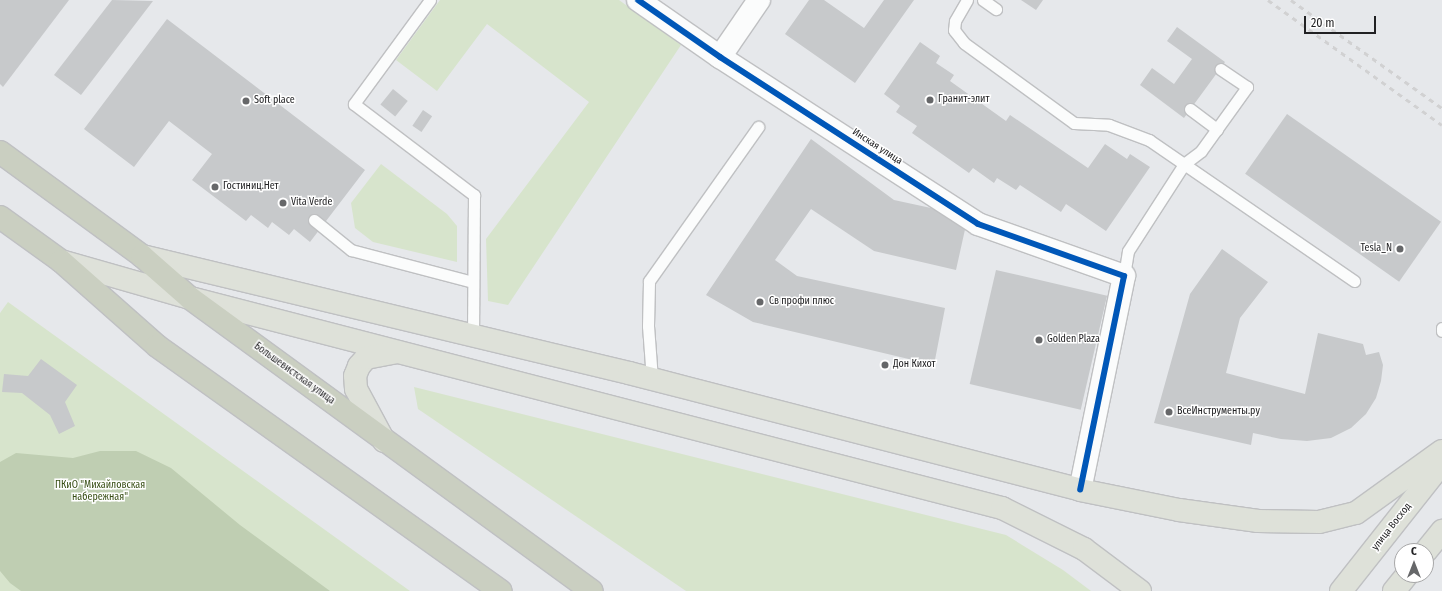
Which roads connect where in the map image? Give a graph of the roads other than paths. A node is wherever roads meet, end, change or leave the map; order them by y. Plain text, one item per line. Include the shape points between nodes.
1 (430, 0) edge
2 (638, 0) edge
3 (759, 0) edge
4 (967, 0) edge
5 (983, 0) edge
6 (996, 8) dead end
7 (720, 57) junction
8 (1220, 69) dead end
9 (1190, 109) dead end
10 (758, 127) dead end
11 (1217, 129) junction
12 (0, 152) edge
13 (1184, 164) junction
14 (0, 217) edge
15 (314, 220) dead end
16 (142, 256) junction
17 (60, 262) junction
18 (1124, 276) junction
19 (1354, 281) dead end
20 (473, 282) junction
21 (190, 298) junction
22 (472, 337) junction
23 (402, 351) junction
24 (652, 379) junction
25 (384, 441) junction
26 (1442, 451) edge
27 (1442, 463) edge
28 (1080, 490) junction
29 (1442, 531) edge
30 (1432, 543) edge
31 (1400, 583) edge
32 (502, 591) edge
33 (592, 591) edge
34 (1140, 591) edge
35 (1341, 591) edge
36 (1394, 591) edge

1 - 20 lane via 354,104 474,195
2 - 7 street, Инская улица
3 - 7 street
4 - 13 lane via 955,21 954,30 964,43 1074,123 1109,124 1149,140
5 - 6 lane
7 - 18 street, Инская улица via 978,224
8 - 11 lane via 1247,88
9 - 11 lane
10 - 24 lane via 649,281 648,326
11 - 13 lane via 1201,151
12 - 16 highway, Большевистская улица
13 - 18 lane via 1128,251
13 - 19 lane
14 - 17 highway
15 - 20 lane via 351,250
16 - 21 highway, Большевистская улица
16 - 22 main road
17 - 21 main road
17 - 32 highway via 157,346
18 - 28 street
20 - 22 lane
21 - 23 main road
21 - 25 highway, Большевистская улица
22 - 24 main road
23 - 25 main road via 366,358 355,376 356,389
23 - 34 main road via 1002,508 1084,549
24 - 28 main road
25 - 33 highway, Большевистская улица
26 - 28 main road via 1356,513 1319,522 1250,520 1179,510
27 - 35 main road, улица Восход
29 - 30 main road
31 - 36 main road

